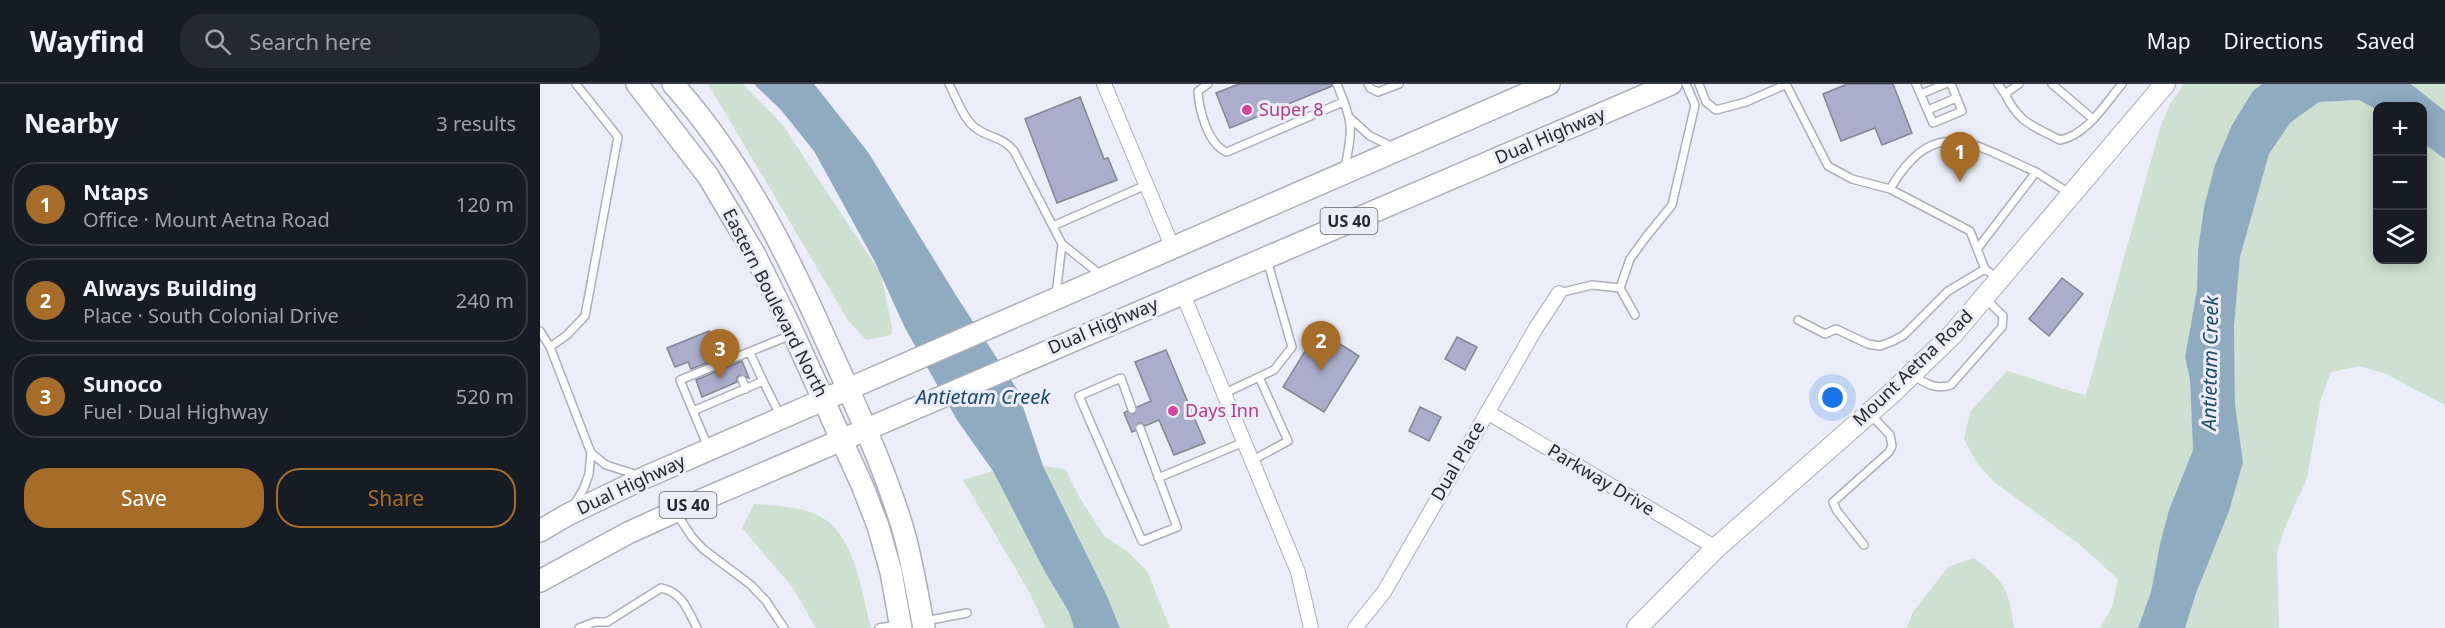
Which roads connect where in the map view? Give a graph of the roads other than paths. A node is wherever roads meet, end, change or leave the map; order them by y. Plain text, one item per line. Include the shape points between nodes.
1 (576, 84) edge
2 (637, 84) edge
3 (673, 84) edge
4 (949, 84) edge
5 (1104, 84) edge
6 (1208, 84) edge
7 (1336, 84) edge
8 (1368, 84) edge
9 (1399, 84) edge
10 (1549, 84) edge
11 (1671, 84) edge
12 (1686, 84) edge
13 (1699, 84) edge
14 (1787, 84) edge
15 (1916, 84) edge
16 (1945, 84) edge
17 (1951, 84) edge
18 (1998, 84) edge
19 (2019, 84) edge
20 (2052, 84) edge
21 (2122, 84) edge
22 (2165, 84) edge
23 (1921, 94) junction
24 (2005, 94) junction
25 (1956, 98) junction
26 (1344, 102) junction
27 (1928, 110) junction
28 (1350, 118) junction
29 (2093, 118) junction
30 (1398, 149) junction
31 (1344, 172) junction
32 (2036, 172) junction
33 (1146, 185) junction
34 (1890, 189) junction
35 (2071, 195) junction
36 (1053, 226) junction
37 (1062, 244) junction
38 (1172, 246) junction
39 (1978, 248) junction
40 (1266, 257) junction
41 (1992, 274) junction
42 (1103, 277) junction
43 (1620, 288) junction
44 (1182, 292) junction
45 (1559, 293) joint
46 (1984, 297) junction
47 (1056, 298) junction
48 (1635, 315) dead end
49 (1798, 320) dead end
50 (540, 331) edge
51 (793, 334) junction
52 (546, 345) edge
53 (750, 353) junction
54 (1912, 374) junction
55 (1259, 377) junction
56 (742, 380) dead end
57 (763, 381) junction
58 (848, 388) junction
59 (746, 389) junction
60 (718, 390) dead end
61 (1225, 393) junction
62 (824, 398) junction
63 (722, 399) junction
64 (1132, 409) dead end
65 (693, 411) junction
66 (1487, 412) junction
67 (1870, 413) junction
68 (781, 417) junction
69 (1140, 428) dead end
70 (865, 429) junction
71 (842, 439) junction
72 (1245, 441) junction
73 (709, 449) junction
74 (591, 453) junction
75 (1253, 460) junction
76 (646, 477) junction
77 (1158, 478) junction
78 (675, 511) junction
79 (567, 514) junction
80 (540, 531) edge
81 (1864, 545) dead end
82 (1716, 548) junction
83 (540, 581) edge
84 (967, 614) dead end
85 (923, 625) edge
86 (901, 626) edge
87 (579, 628) edge
88 (698, 628) edge
89 (784, 628) edge
90 (879, 628) edge
91 (1311, 628) edge
92 (1355, 628) edge
93 (1636, 628) edge

1 - 52 lane via 618,137 585,316 567,335
2 - 51 main road, Eastern Boulevard North via 708,176 755,255
3 - 58 main road, Eastern Boulevard North via 736,166 776,236
4 - 36 lane via 976,129 1007,142 1014,151
5 - 33 street
6 - 26 lane via 1198,92 1198,101 1214,142 1227,152
7 - 26 lane
8 - 9 lane via 1374,91 1382,92
10 - 30 main road, Dual Highway / US 40
11 - 40 main road, Dual Highway / US 40
12 - 43 lane via 1695,105 1672,205 1630,259
13 - 14 lane via 1706,102 1716,110
14 - 34 lane via 1828,166 1852,179
15 - 23 lane
16 - 23 lane
17 - 25 lane
18 - 24 lane
19 - 24 lane
20 - 29 lane
21 - 29 lane
22 - 35 street, Mount Aetna Road
23 - 27 lane
24 - 29 lane via 2021,120 2060,140 2072,138
25 - 27 lane
25 - 27 lane via 1962,111 1933,123
26 - 28 lane
28 - 30 lane via 1370,136
28 - 31 lane via 1352,134
30 - 31 main road, Dual Highway / US 40
31 - 38 main road, Dual Highway / US 40
32 - 34 lane via 1966,141 1950,140 1924,149 1902,169
32 - 35 lane
32 - 39 lane
33 - 36 lane
33 - 38 street
34 - 39 lane via 1970,231
35 - 41 street, Mount Aetna Road
36 - 37 lane
37 - 42 lane
37 - 47 lane
38 - 42 main road, Dual Highway / US 40
39 - 41 lane
40 - 44 main road, Dual Highway / US 40
40 - 55 lane via 1292,346 1274,370
41 - 46 street, Mount Aetna Road
41 - 49 lane via 1948,291 1904,335 1880,346 1836,328 1825,334
42 - 47 main road, Dual Highway / US 40
43 - 45 lane via 1592,285
43 - 48 lane
44 - 61 street
44 - 70 main road, Dual Highway / US 40
45 - 66 street, Dual Place
46 - 54 street, Mount Aetna Road
46 - 54 lane via 2003,316 2002,327 1951,385 1933,386
47 - 58 main road, Dual Highway / US 40
50 - 52 lane
51 - 53 lane
51 - 62 main road, Eastern Boulevard North
52 - 74 lane
53 - 57 lane
53 - 65 lane via 680,380
54 - 67 street, Mount Aetna Road
55 - 61 lane
55 - 75 lane via 1288,441
56 - 59 lane
57 - 59 lane
57 - 68 lane
58 - 62 main road, Dual Highway / US 40
58 - 70 main road, Eastern Boulevard North
59 - 63 lane
60 - 63 lane
61 - 72 street
62 - 68 main road, Dual Highway / US 40
62 - 71 main road, Eastern Boulevard North
63 - 65 lane
64 - 77 lane via 1121,378 1078,396 1142,541 1177,527
65 - 73 lane
66 - 82 street, Parkway Drive
66 - 92 street, Dual Place via 1384,592
67 - 81 lane via 1890,435 1892,446 1833,502
67 - 82 street, Mount Aetna Road
68 - 73 main road, Dual Highway / US 40
69 - 77 lane
70 - 71 main road, Dual Highway / US 40
70 - 85 main road, Eastern Boulevard North via 902,524
71 - 78 main road, Dual Highway / US 40
71 - 86 main road, Eastern Boulevard North via 878,526
72 - 75 street
72 - 77 lane
73 - 76 main road, Dual Highway / US 40
74 - 76 lane via 606,465
74 - 79 lane via 584,488
75 - 91 street via 1298,572
76 - 79 main road, Dual Highway / US 40
78 - 83 main road, Dual Highway / US 40
78 - 89 lane via 703,549 751,585
79 - 80 main road, Dual Highway / US 40
82 - 93 street, Mount Aetna Road
84 - 85 lane
86 - 90 lane
87 - 88 lane via 607,622 661,588 672,590 680,598

